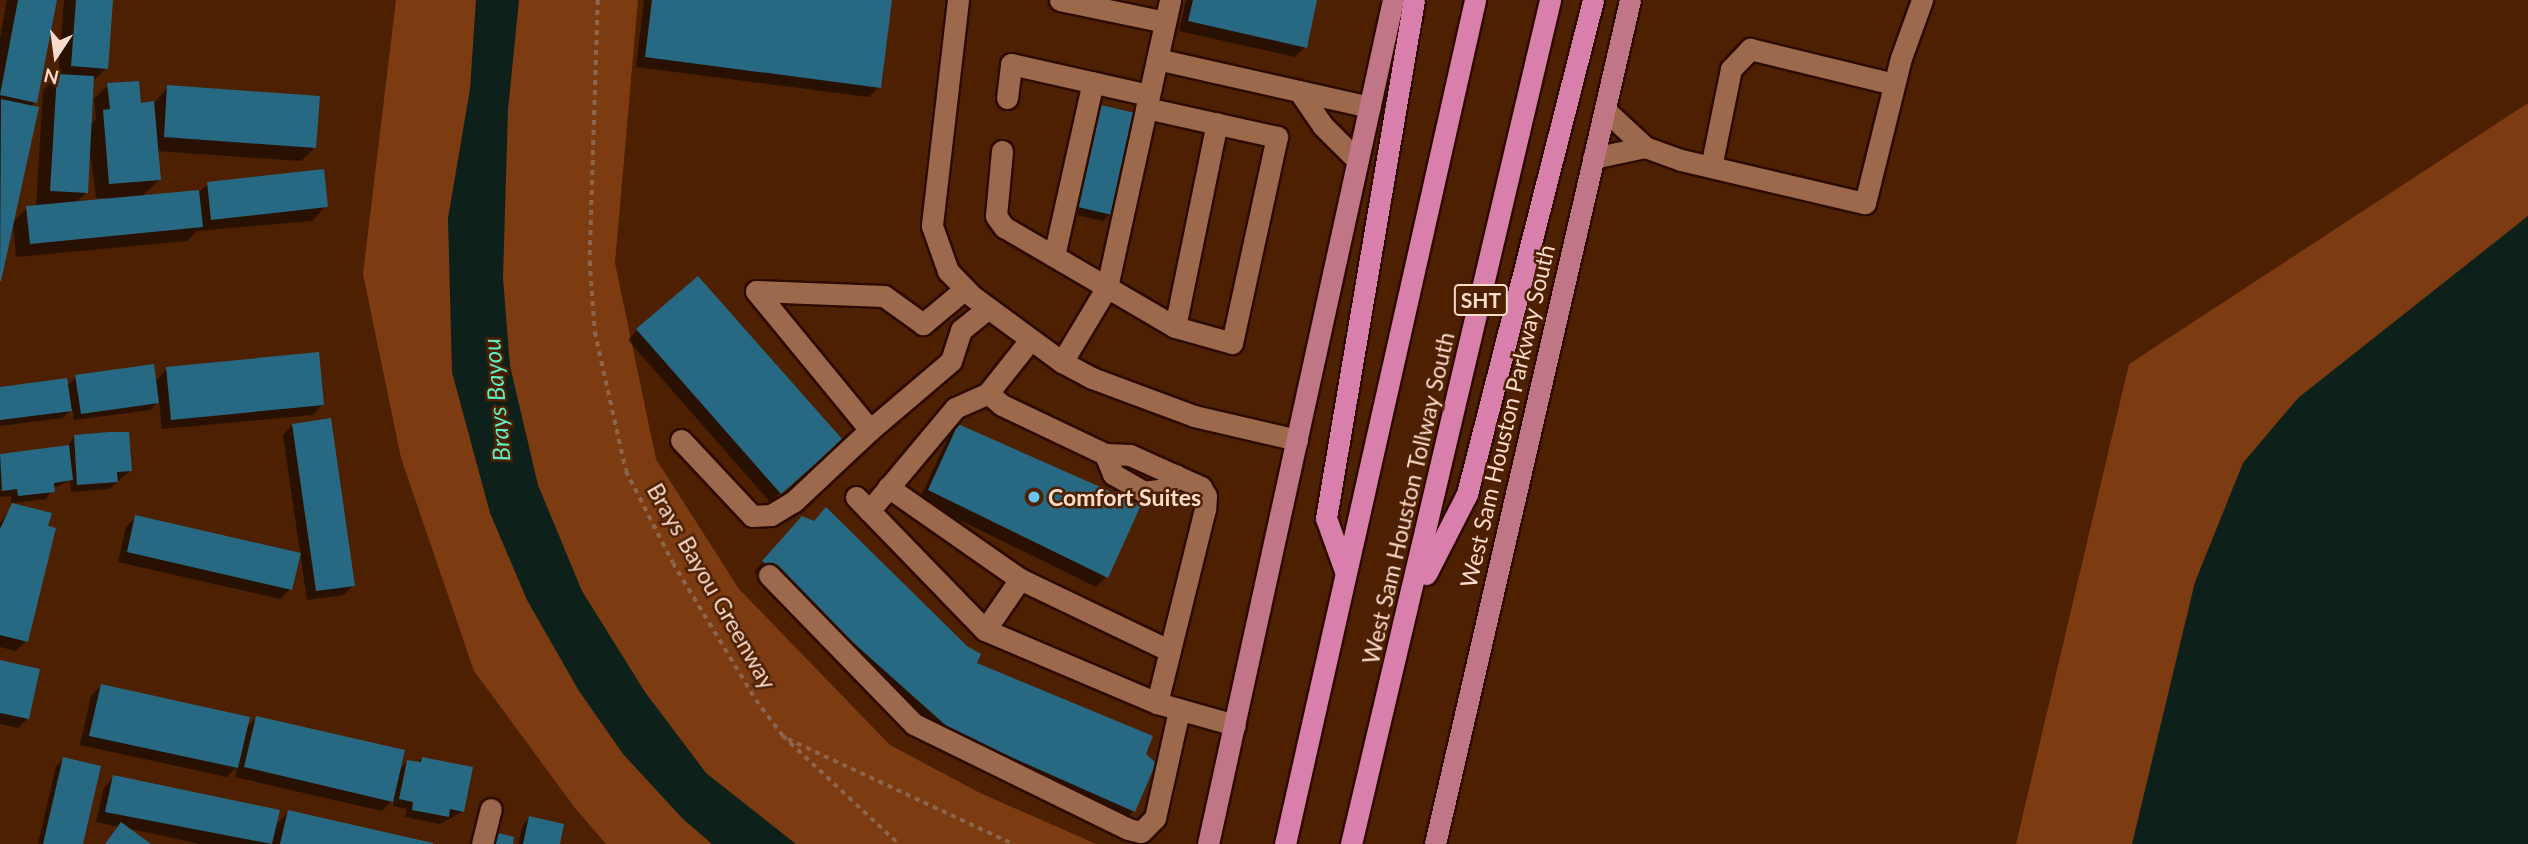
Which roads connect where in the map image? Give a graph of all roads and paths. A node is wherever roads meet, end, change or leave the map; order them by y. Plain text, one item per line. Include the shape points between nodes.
1 (598, 0) edge
2 (958, 0) edge
3 (1060, 0) edge
4 (1170, 0) edge
5 (1393, 0) edge
6 (1415, 0) edge
7 (1475, 0) edge
8 (1550, 0) edge
9 (1593, 0) edge
10 (1630, 0) edge
11 (1922, 0) edge
12 (1165, 22) junction
13 (1157, 59) junction
14 (1093, 82) junction
15 (1894, 84) junction
16 (1299, 91) junction
17 (1007, 98) dead end
18 (1148, 101) junction
19 (1370, 107) junction
20 (1605, 110) junction
21 (1217, 123) junction
22 (1645, 147) junction
23 (1002, 151) dead end
24 (1593, 158) junction
25 (1358, 161) junction
26 (1711, 167) junction
27 (1054, 256) junction
28 (1107, 287) junction
29 (965, 289) junction
30 (988, 308) junction
31 (1175, 327) junction
32 (1030, 340) junction
33 (1062, 362) junction
34 (988, 393) junction
35 (870, 430) junction
36 (681, 440) dead end
37 (1297, 440) junction
38 (888, 487) junction
39 (1346, 572) junction
40 (769, 575) dead end
41 (1020, 579) junction
42 (1412, 600) junction
43 (985, 630) junction
44 (1170, 650) junction
45 (1157, 704) junction
46 (1179, 711) junction
47 (1235, 725) junction
48 (783, 736) junction
49 (491, 809) dead end
50 (482, 844) edge
51 (899, 844) edge
52 (1013, 844) edge
53 (1208, 844) edge
54 (1285, 844) edge
55 (1351, 844) edge
56 (1435, 844) edge

1 - 48 path, Brays Bayou Greenway via 590,261 595,332 626,471 673,563
2 - 29 street via 932,226 948,271
3 - 12 street
4 - 12 street
5 - 19 main road
6 - 39 highway via 1326,518
7 - 39 highway, West Sam Houston Tollway South
8 - 42 highway, West Sam Houston Tollway South / SHT
9 - 42 highway via 1467,494
10 - 20 main road, West Sam Houston Parkway South
11 - 15 street
12 - 13 street
13 - 16 street
13 - 18 street
14 - 17 street via 1011,64
14 - 18 street
14 - 27 street
15 - 26 street via 1750,49 1731,69
15 - 26 street via 1865,203
16 - 19 street
16 - 25 street via 1323,127
18 - 21 street
18 - 28 street
19 - 25 main road
20 - 22 street
20 - 24 main road, West Sam Houston Parkway South
21 - 31 street
21 - 31 street via 1277,137 1231,343
22 - 24 street
22 - 26 street
23 - 27 street via 996,216 1004,228
24 - 56 main road, West Sam Houston Parkway South
25 - 37 main road
27 - 28 street
28 - 31 street
28 - 33 street
29 - 30 street
29 - 35 street via 923,324 884,296 756,291
30 - 32 street
30 - 35 street via 961,330 951,360
32 - 33 street
32 - 34 street
33 - 37 street via 1136,398
34 - 38 street via 955,408
34 - 44 street via 1002,405 1105,454 1129,455 1193,480 1206,496
35 - 36 street via 793,502 771,515 752,516
37 - 47 main road
38 - 41 street
38 - 43 street via 862,504
39 - 54 highway, West Sam Houston Tollway South
40 - 46 street via 914,724 1128,829 1141,832 1155,818
41 - 43 street
41 - 44 street
42 - 55 highway, West Sam Houston Tollway South / SHT
43 - 45 street
44 - 45 street
45 - 46 street
46 - 47 street
47 - 53 main road
48 - 51 path, Brays Bayou Greenway
48 - 52 path
49 - 50 street

